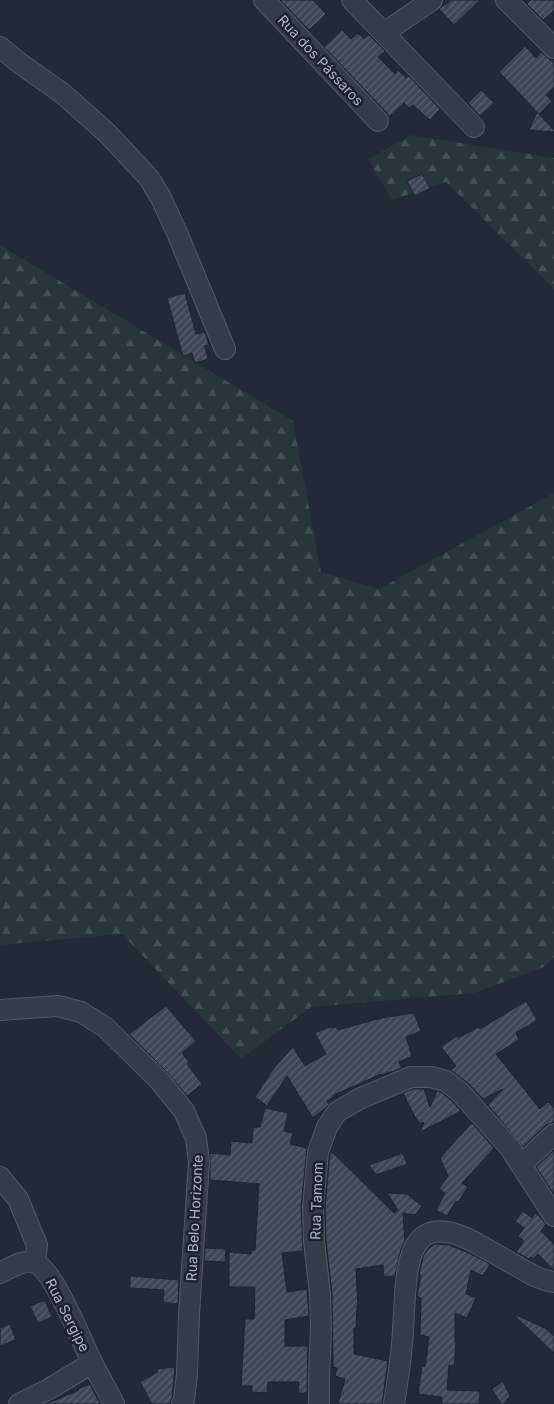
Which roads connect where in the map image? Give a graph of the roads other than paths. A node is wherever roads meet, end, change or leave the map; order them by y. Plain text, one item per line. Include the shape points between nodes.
1 (264, 0) edge
2 (352, 0) edge
3 (432, 0) edge
4 (506, 0) edge
5 (384, 33) junction
6 (0, 47) edge
7 (554, 48) edge
8 (378, 121) dead end
9 (474, 127) dead end
10 (225, 349) dead end
11 (0, 1010) edge
12 (554, 1134) edge
13 (521, 1165) junction
14 (0, 1176) edge
15 (554, 1216) edge
16 (35, 1263) junction
17 (0, 1273) edge
18 (554, 1282) edge
19 (92, 1362) junction
20 (19, 1404) edge
21 (114, 1404) edge
22 (182, 1404) edge
23 (319, 1404) edge
24 (394, 1404) edge

1 - 8 street, Rua dos Pássaros
2 - 5 street
3 - 5 street
4 - 7 street
5 - 9 street
6 - 10 street via 62,93 107,133 149,178 175,228
11 - 22 street, Rua Belo Horizonte via 58,1006 81,1012 105,1027 159,1080 184,1111 196,1138 199,1162 187,1374
12 - 13 street
13 - 15 street, Rua Tamom
13 - 23 street, Rua Tamom via 462,1093 446,1081 411,1077 337,1112 327,1126 318,1152 313,1208 320,1294
14 - 16 street via 18,1199 37,1245
16 - 17 street via 28,1261
16 - 19 street, Rua Sergipe via 42,1268 61,1297
18 - 24 street via 536,1278 455,1233 440,1232 426,1236 416,1245 409,1259 401,1363
19 - 20 street
19 - 21 street, Rua Sergipe

